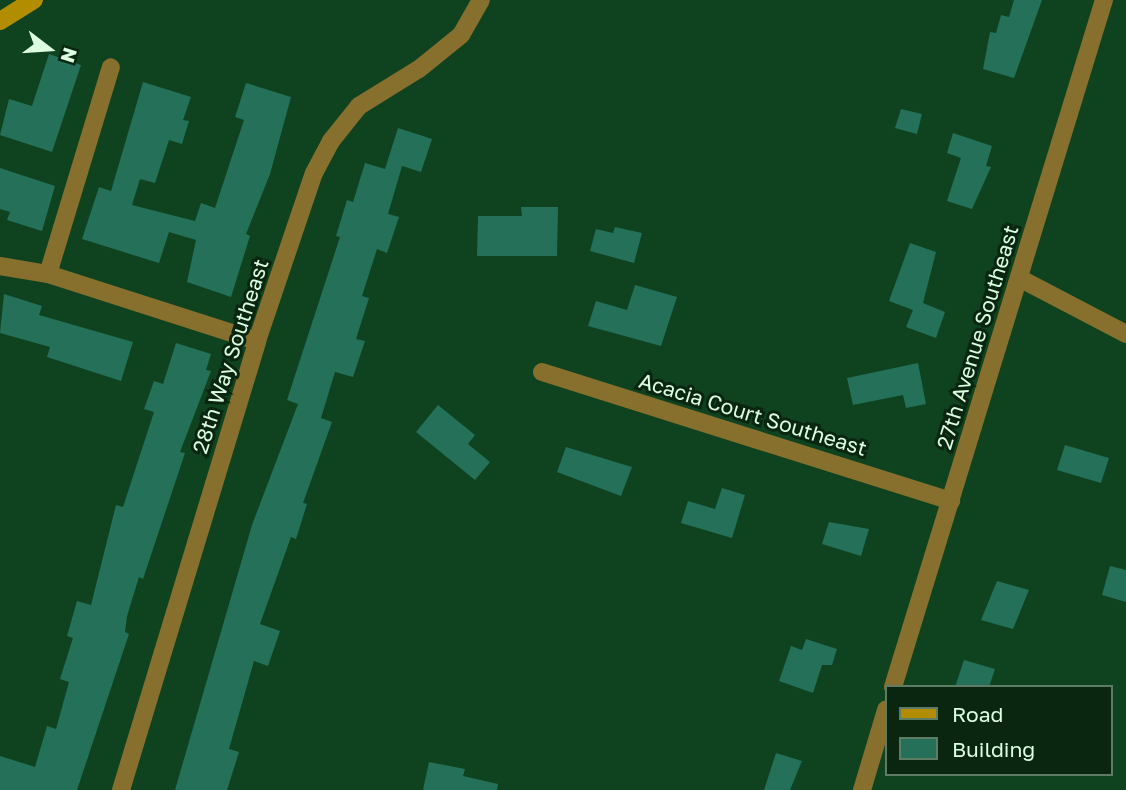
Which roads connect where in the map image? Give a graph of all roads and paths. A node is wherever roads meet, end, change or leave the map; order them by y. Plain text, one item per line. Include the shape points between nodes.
1 (34, 0) edge
2 (481, 0) edge
3 (1104, 0) edge
4 (0, 21) edge
5 (111, 67) dead end
6 (0, 266) edge
7 (48, 274) junction
8 (1019, 278) junction
9 (1126, 334) edge
10 (257, 341) junction
11 (542, 372) dead end
12 (951, 501) junction
13 (894, 685) edge
14 (884, 717) edge
15 (121, 790) edge
16 (862, 790) edge

1 - 4 street
2 - 10 street, 28th Way Southeast via 461,35 419,69 359,106 331,141 314,173
3 - 8 street, 27th Avenue Southeast
5 - 7 street
6 - 7 street
7 - 10 street
8 - 9 street
8 - 12 street, 27th Avenue Southeast
10 - 15 street, 28th Way Southeast
11 - 12 street, Acacia Court Southeast
12 - 13 street, 27th Avenue Southeast
14 - 16 street

